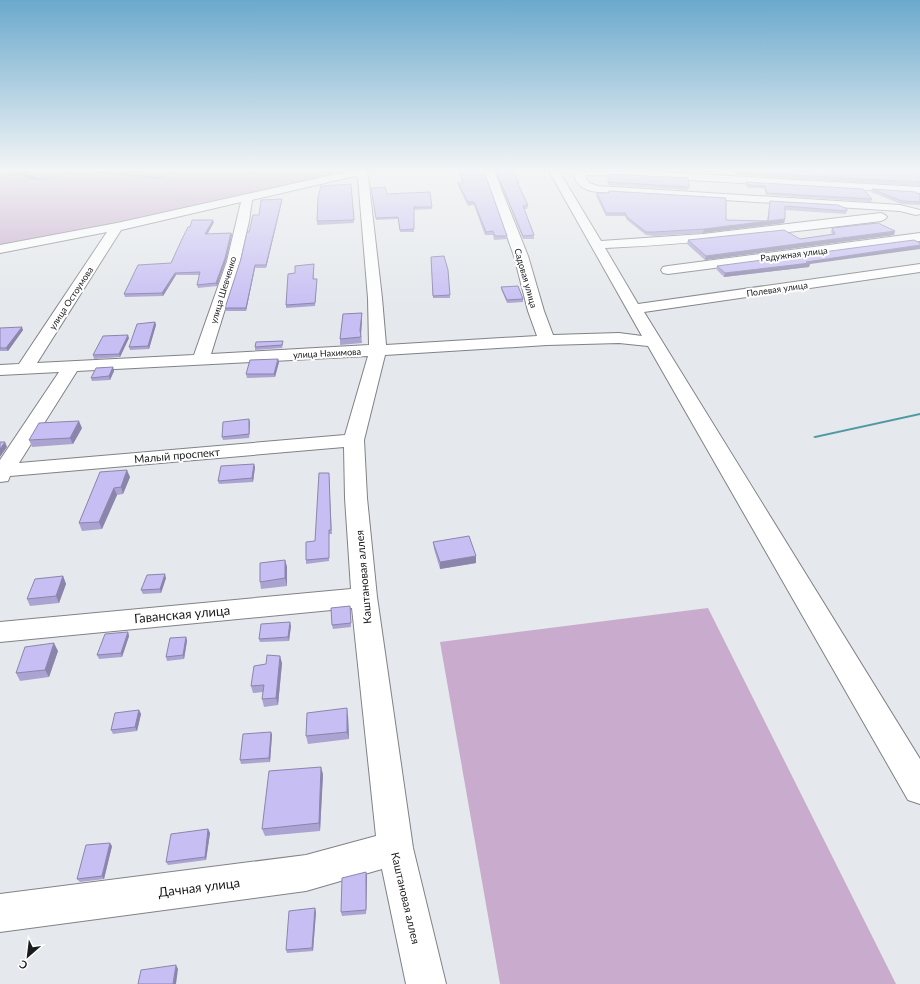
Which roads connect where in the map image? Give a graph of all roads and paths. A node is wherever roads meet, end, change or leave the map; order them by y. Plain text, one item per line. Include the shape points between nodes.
1 (163, 217) edge
2 (245, 217) edge
3 (367, 217) edge
4 (507, 217) edge
5 (580, 217) edge
6 (880, 217) edge
7 (117, 227) junction
8 (920, 237) edge
9 (596, 245) junction
10 (0, 249) edge
11 (920, 268) edge
12 (668, 270) dead end
13 (634, 310) junction
14 (547, 340) junction
15 (654, 342) junction
16 (378, 350) junction
17 (201, 358) junction
18 (72, 365) junction
19 (25, 368) junction
20 (0, 370) edge
21 (354, 440) junction
22 (1, 472) edge
23 (364, 597) junction
24 (0, 632) edge
25 (920, 789) edge
26 (395, 848) junction
27 (0, 913) edge
28 (426, 984) edge

1 - 7 street
2 - 17 street, улица Шевченко
3 - 16 street, Каштановая аллея
4 - 14 street, Садовая улица
5 - 9 street
6 - 9 street via 748,234 667,242
7 - 10 street
7 - 19 street, улица Остоумова
8 - 12 street, Радужная улица
9 - 13 street
11 - 13 street, Полевая улица
13 - 15 street
14 - 15 street, улица Нахимова via 620,338
14 - 16 street, улица Нахимова
15 - 25 street
16 - 17 street, улица Нахимова
16 - 21 street, Каштановая аллея
17 - 18 street, улица Нахимова
18 - 19 street, улица Нахимова
18 - 22 street
19 - 20 street, улица Нахимова
21 - 22 street, Малый проспект
21 - 23 street, Каштановая аллея
23 - 24 street, Гаванская улица
23 - 26 street, Каштановая аллея
26 - 27 street, Дачная улица via 306,873
26 - 28 street, Каштановая аллея

